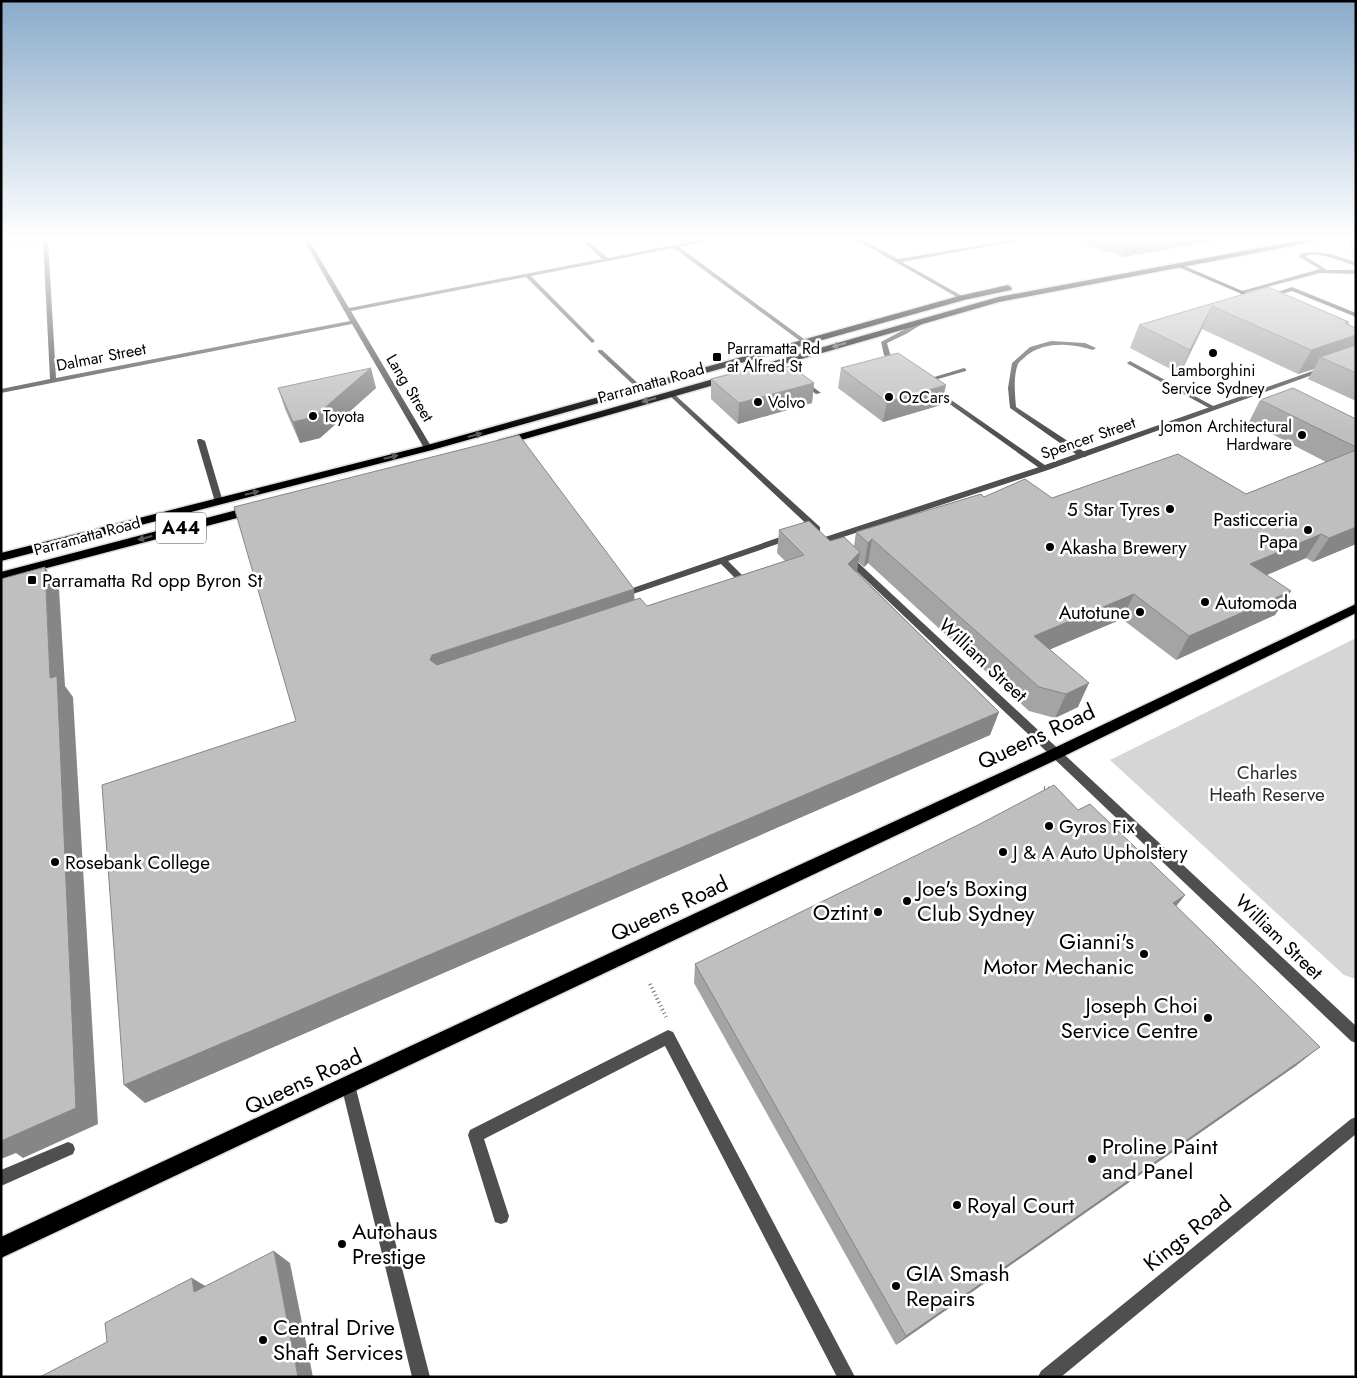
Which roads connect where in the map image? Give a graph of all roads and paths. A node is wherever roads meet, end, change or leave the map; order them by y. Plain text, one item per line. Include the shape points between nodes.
1 (49, 304) edge
2 (344, 304) edge
3 (376, 304) edge
4 (555, 304) edge
5 (754, 304) edge
6 (939, 304) edge
7 (983, 304) edge
8 (1328, 304) edge
9 (347, 310) junction
10 (1356, 316) edge
11 (1348, 319) edge
12 (924, 321) junction
13 (354, 322) junction
14 (592, 342) dead end
15 (805, 342) junction
16 (1093, 348) dead end
17 (600, 351) dead end
18 (1130, 363) dead end
19 (887, 364) edge
20 (1329, 368) edge
21 (964, 370) dead end
22 (752, 371) junction
23 (770, 375) edge
24 (797, 378) edge
25 (53, 380) junction
26 (641, 389) junction
27 (1, 390) edge
28 (818, 393) dead end
29 (671, 394) junction
30 (1213, 408) junction
31 (201, 441) dead end
32 (496, 444) edge
33 (428, 448) junction
34 (1083, 454) junction
35 (1045, 468) junction
36 (219, 502) junction
37 (267, 506) edge
38 (816, 528) junction
39 (828, 539) junction
40 (835, 546) edge
41 (842, 553) edge
42 (1, 556) edge
43 (722, 560) junction
44 (1, 576) edge
45 (724, 588) edge
46 (627, 593) edge
47 (1356, 608) edge
48 (1055, 754) junction
49 (1044, 788) edge
50 (1055, 789) edge
51 (650, 984) dead end
52 (1356, 1036) edge
53 (668, 1037) junction
54 (348, 1085) junction
55 (1356, 1124) edge
56 (68, 1149) dead end
57 (1, 1178) edge
58 (501, 1216) dead end
59 (1, 1248) edge
60 (421, 1377) edge
61 (846, 1377) edge
62 (1047, 1377) edge

1 - 25 street
2 - 9 street, Lang Street
3 - 9 street
4 - 14 street
5 - 15 street
6 - 15 highway, Parramatta Road / A44
7 - 12 highway, Parramatta Road
8 - 10 street
9 - 13 street, Lang Street
10 - 11 street
12 - 19 street via 884,342 889,358 899,364
12 -> 22 highway, Parramatta Road
13 - 25 street, Dalmar Street
13 - 33 street, Lang Street
15 - 26 highway, Parramatta Road / A44
16 - 34 street via 1051,343 1032,348 1015,363 1011,388 1013,408
17 - 26 street
18 - 30 street
20 - 30 street, Spencer Street
21 - 35 street via 918,379
22 - 23 street
22 - 29 highway, Parramatta Road
24 - 28 street
25 - 27 street, Dalmar Street
33 -> 26 highway, Parramatta Road / A44
29 -> 32 highway, Parramatta Road
29 - 38 street
30 - 34 street, Spencer Street
31 - 36 street
36 -> 33 highway, Parramatta Road / A44
34 - 35 street, Spencer Street
35 - 39 street, Spencer Street
36 - 42 highway, Parramatta Road / A44
37 -> 44 highway, Parramatta Road / A44
38 - 39 street
38 - 43 street
39 - 40 street
41 - 48 street, William Street
43 - 45 street via 743,581
43 - 46 street
47 - 48 main road, Queens Road
48 - 52 street, William Street
48 - 54 main road, Queens Road
49 - 50 path
51 - 53 path via 667,1020
53 - 58 street via 475,1135
53 - 61 street
54 - 59 main road, Queens Road
54 - 60 street
55 - 62 street, Kings Road
56 - 57 street

